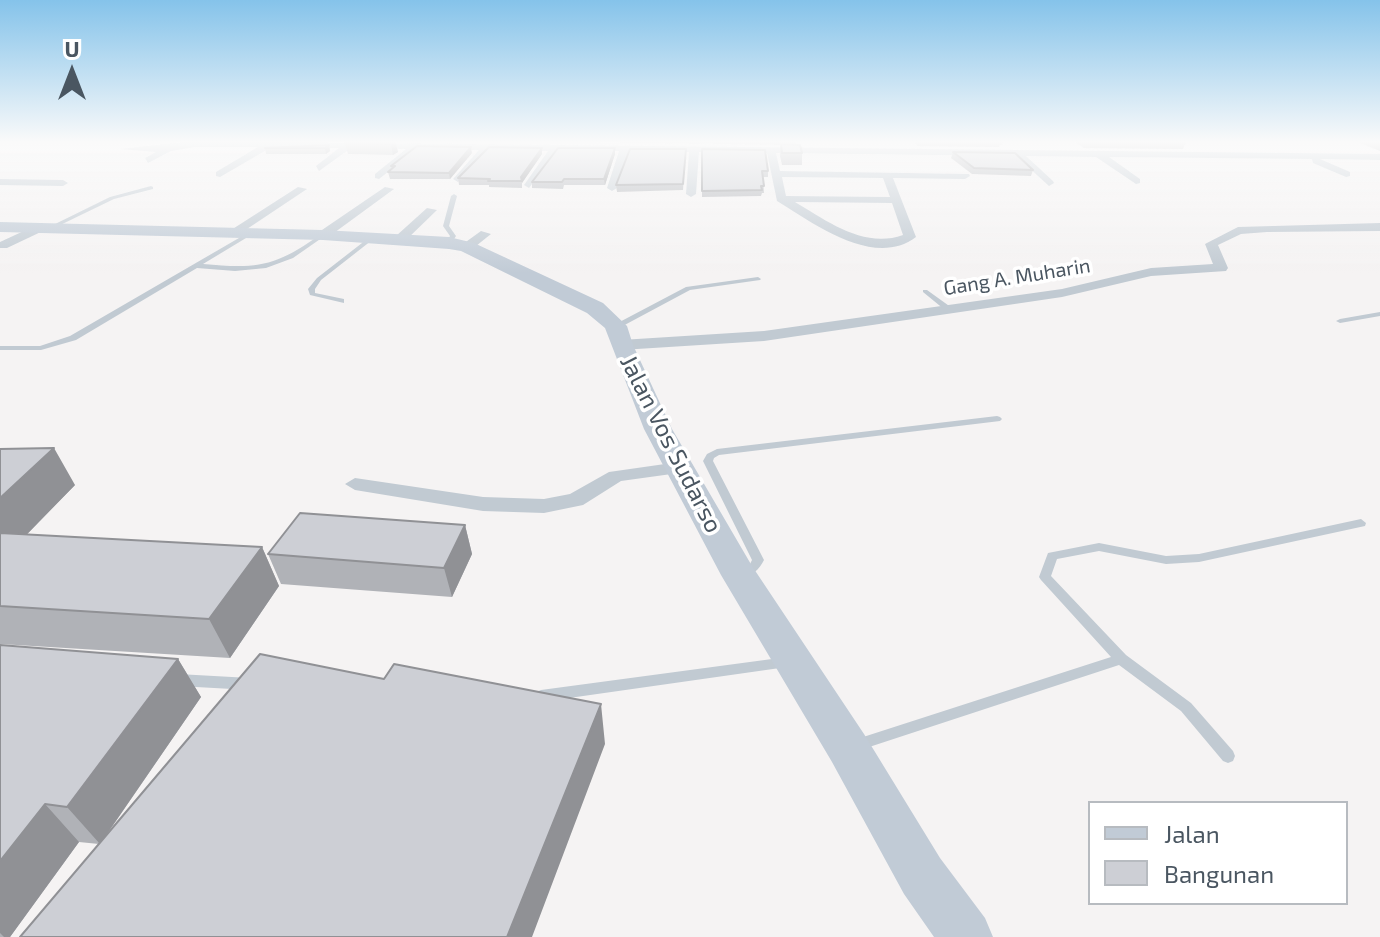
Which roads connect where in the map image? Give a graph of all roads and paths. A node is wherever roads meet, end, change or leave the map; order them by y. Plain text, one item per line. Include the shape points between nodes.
1 (613, 185) edge
2 (692, 185) edge
3 (778, 185) edge
4 (891, 185) edge
5 (151, 188) dead end
6 (612, 188) dead end
7 (302, 189) dead end
8 (389, 189) dead end
9 (691, 194) dead end
10 (454, 196) dead end
11 (781, 199) junction
12 (898, 200) junction
13 (431, 210) dead end
14 (46, 227) junction
15 (1380, 227) edge
16 (234, 232) junction
17 (253, 232) junction
18 (323, 235) junction
19 (2, 236) edge
20 (373, 237) junction
21 (400, 239) junction
22 (467, 241) junction
23 (195, 266) junction
24 (758, 279) dead end
25 (925, 291) dead end
26 (341, 301) dead end
27 (948, 308) junction
28 (1380, 314) edge
29 (1340, 321) dead end
30 (618, 335) junction
31 (0, 348) edge
32 (997, 419) dead end
33 (679, 468) junction
34 (355, 484) dead end
35 (1361, 523) dead end
36 (739, 575) junction
37 (1121, 659) junction
38 (791, 661) junction
39 (158, 679) edge
40 (269, 685) edge
41 (522, 699) edge
42 (848, 748) junction
43 (1228, 756) dead end
44 (966, 937) edge

1 - 6 street
2 - 9 street
3 - 11 street
4 - 12 street
5 - 14 lane via 112,198
7 - 16 street
8 - 18 street
10 - 22 lane via 446,226 453,236
11 - 12 street
11 - 12 street via 861,241 881,243 910,237
13 - 21 street
14 - 16 street, Jalan Vos Sudarso
14 - 19 street, Jalan Vos Sudarso
15 - 27 street, Gang A. Muharin via 1238,231 1211,244 1221,268 1151,272 1062,293
16 - 17 street, Jalan Vos Sudarso
17 - 18 street, Jalan Vos Sudarso
17 - 23 lane
18 - 20 street, Jalan Vos Sudarso
18 - 23 lane via 274,266
20 - 21 street, Jalan Vos Sudarso
20 - 26 lane via 311,289 312,294
21 - 22 street, Jalan Vos Sudarso
22 - 30 street, Jalan Vos Sudarso via 595,308
23 - 31 lane via 73,338 41,348
24 - 30 lane via 688,288
25 - 27 lane
27 - 30 street, Gang A. Muharin via 764,336
28 - 29 lane
30 - 33 street, Jalan Vos Sudarso
32 - 36 lane via 710,456 758,560
33 - 34 street via 616,476 576,500 544,506 483,504
33 - 36 street, Jalan Vos Sudarso
35 - 37 lane via 1199,558 1166,560 1099,547 1052,556 1045,577
36 - 38 street, Jalan Vos Sudarso
37 - 42 lane
37 - 43 lane via 1186,707
38 - 41 lane
38 - 42 street, Jalan Vos Sudarso
39 - 40 lane
42 - 44 street, Jalan Vos Sudarso via 922,876

